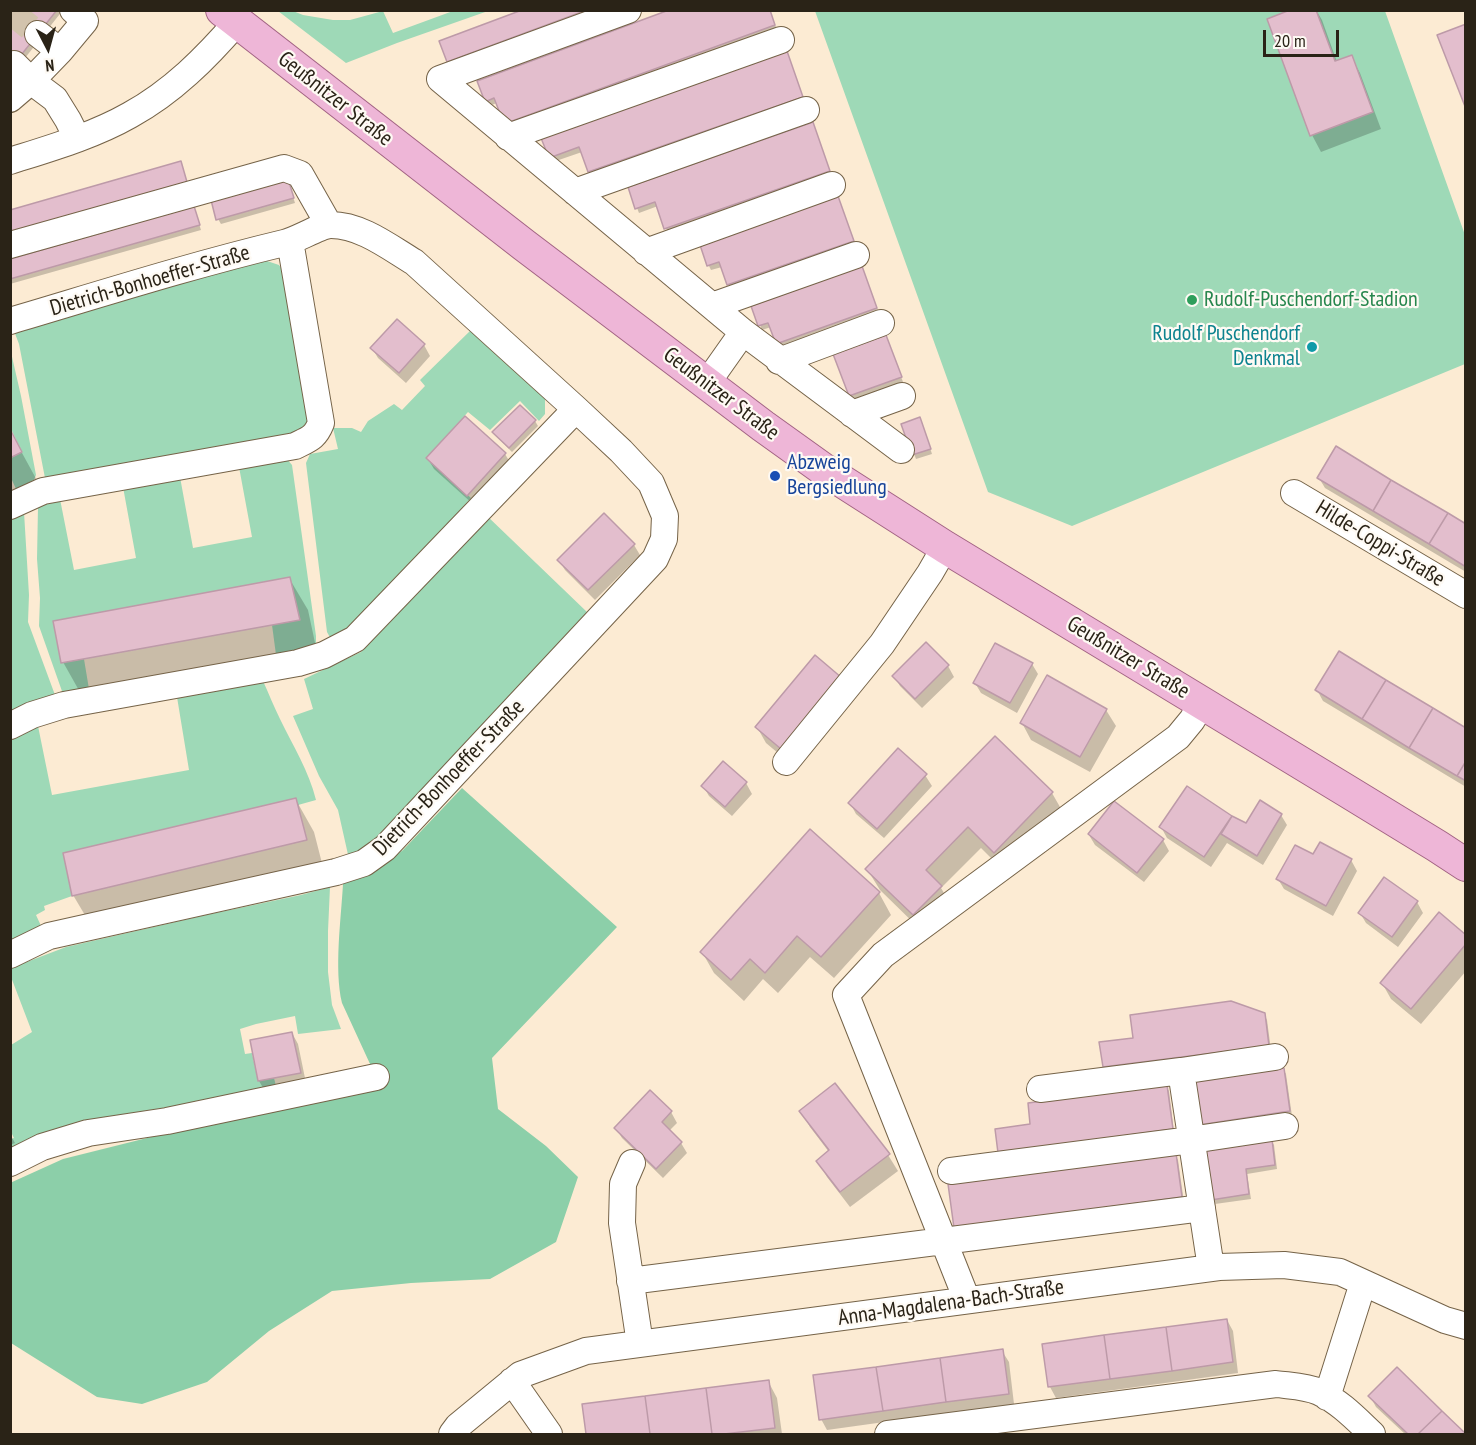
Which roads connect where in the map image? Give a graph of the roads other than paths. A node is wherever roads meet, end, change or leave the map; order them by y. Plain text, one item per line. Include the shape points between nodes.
1 (628, 10) edge
2 (84, 14) edge
3 (229, 16) edge
4 (39, 34) tunnel mouth
5 (781, 40) dead end
6 (60, 51) junction
7 (23, 72) junction
8 (10, 99) edge
9 (806, 110) dead end
10 (508, 137) junction
11 (77, 138) junction
12 (10, 161) edge
13 (832, 185) dead end
14 (575, 192) junction
15 (330, 225) junction
16 (290, 241) junction
17 (10, 245) edge
18 (646, 252) junction
19 (856, 255) dead end
20 (712, 306) junction
21 (10, 321) edge
22 (881, 323) dead end
23 (743, 333) junction
24 (780, 361) junction
25 (707, 383) junction
26 (902, 396) dead end
27 (576, 409) junction
28 (852, 414) junction
29 (901, 450) dead end
30 (1294, 493) dead end
31 (10, 506) edge
32 (945, 548) junction
33 (1466, 595) edge
34 (1202, 703) junction
35 (10, 726) edge
36 (786, 762) dead end
37 (1466, 865) edge
38 (10, 955) edge
39 (1275, 1057) dead end
40 (1181, 1071) junction
41 (376, 1077) dead end
42 (1040, 1089) dead end
43 (1285, 1126) dead end
44 (1191, 1140) junction
45 (10, 1163) edge
46 (632, 1163) dead end
47 (951, 1171) dead end
48 (1202, 1208) junction
49 (944, 1241) junction
50 (1211, 1268) junction
51 (630, 1281) junction
52 (1363, 1283) junction
53 (967, 1300) junction
54 (1466, 1326) edge
55 (640, 1344) junction
56 (512, 1381) junction
57 (1327, 1397) junction
58 (452, 1434) edge
59 (549, 1434) edge
60 (888, 1434) edge
61 (1372, 1434) edge

1 - 10 street via 440,80
2 - 6 street
3 - 11 street via 198,65 176,84 132,114
3 - 25 main road, Geußnitzer Straße
4 - 6 street
5 - 10 street
6 - 7 street
7 - 8 street
7 - 11 street via 55,99
9 - 14 street
10 - 14 street
11 - 12 street
13 - 18 street
14 - 18 street
15 - 16 street, Dietrich-Bonhoeffer-Straße
15 - 17 street via 300,174 284,168
15 - 27 street, Dietrich-Bonhoeffer-Straße via 357,230 414,262
16 - 21 street, Dietrich-Bonhoeffer-Straße
16 - 31 street via 321,423 316,433 295,446 91,488 43,491
18 - 20 street
19 - 20 street
20 - 23 street
22 - 24 street
23 - 24 street
23 - 25 street
24 - 28 street
25 - 32 main road, Geußnitzer Straße via 823,469
26 - 28 street
27 - 35 street via 355,639 298,663 64,705
27 - 38 street, Dietrich-Bonhoeffer-Straße via 651,483 665,516 664,538 655,559 385,848 364,863 336,872 49,936
28 - 29 street
30 - 33 street, Hilde-Coppi-Straße
32 - 34 main road, Geußnitzer Straße
32 - 36 street via 882,644
34 - 37 main road, Geußnitzer Straße
34 - 49 street via 1178,737 884,955 846,995
39 - 40 street
40 - 42 street
40 - 44 street
41 - 45 street via 167,1121 88,1133 42,1147
43 - 44 street
44 - 47 street
44 - 48 street
46 - 51 street via 623,1184 621,1223
48 - 49 street
48 - 50 street
49 - 51 street
49 - 53 street
50 - 52 street, Anna-Magdalena-Bach-Straße via 1284,1265 1340,1272
50 - 53 street, Anna-Magdalena-Bach-Straße
51 - 55 street
52 - 54 street, Anna-Magdalena-Bach-Straße
52 - 57 street
53 - 55 street, Anna-Magdalena-Bach-Straße
55 - 56 street, Anna-Magdalena-Bach-Straße via 586,1352
56 - 58 street, Anna-Magdalena-Bach-Straße
56 - 59 street
57 - 60 street via 1308,1389 1276,1384
57 - 61 street

